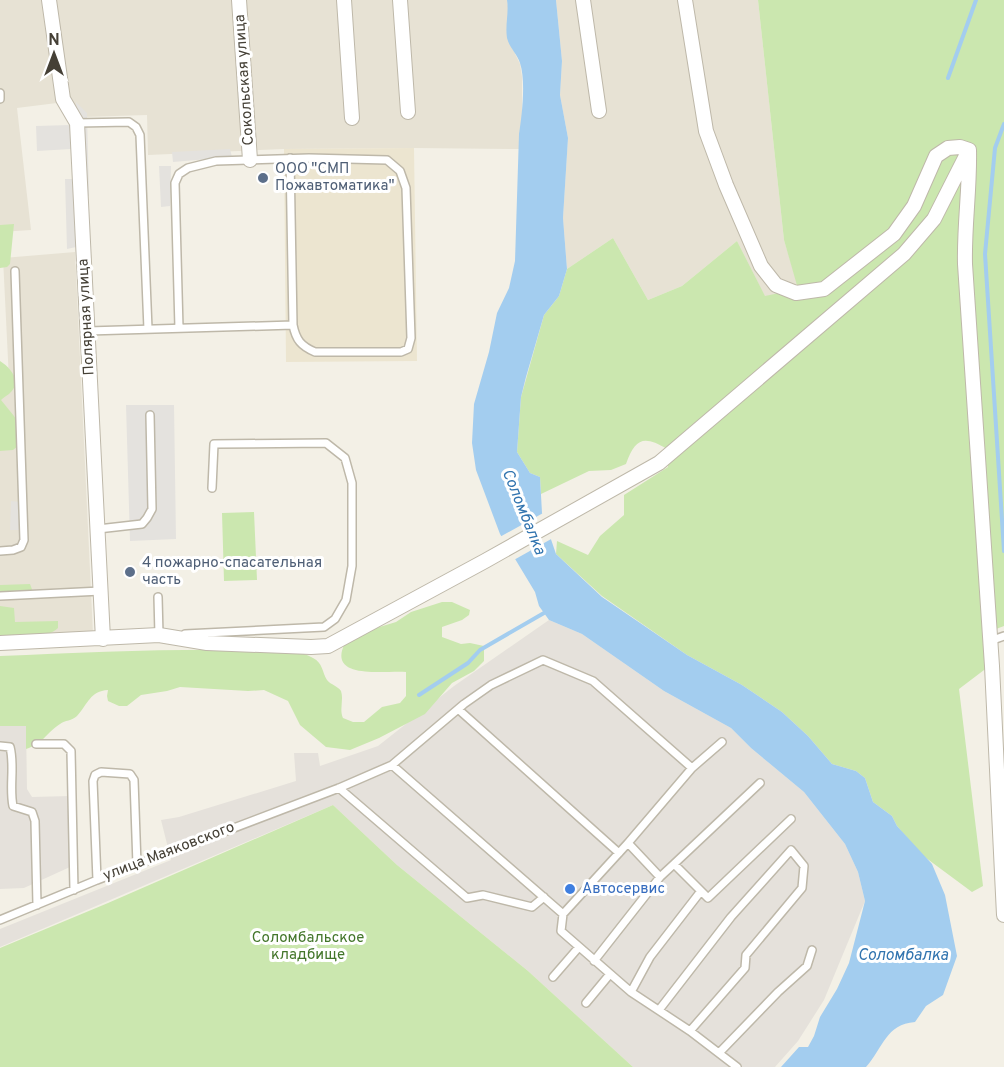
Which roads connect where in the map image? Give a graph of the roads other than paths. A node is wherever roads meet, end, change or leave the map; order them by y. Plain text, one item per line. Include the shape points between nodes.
1 (49, 0) edge
2 (239, 0) edge
3 (344, 0) edge
4 (400, 0) edge
5 (583, 0) edge
6 (685, 0) edge
7 (0, 93) edge
8 (0, 99) edge
9 (599, 111) dead end
10 (408, 112) dead end
11 (352, 118) dead end
12 (77, 123) junction
13 (969, 150) junction
14 (290, 158) junction
15 (250, 160) junction
16 (15, 271) dead end
17 (293, 325) junction
18 (179, 328) junction
19 (147, 329) junction
20 (88, 331) junction
21 (150, 415) dead end
22 (212, 488) dead end
23 (98, 529) junction
24 (0, 551) edge
25 (101, 591) junction
26 (0, 596) edge
27 (158, 597) dead end
28 (159, 635) junction
29 (1004, 636) edge
30 (103, 639) junction
31 (990, 641) junction
32 (0, 643) edge
33 (998, 665) edge
34 (458, 709) junction
35 (722, 742) dead end
36 (36, 744) dead end
37 (0, 746) edge
38 (392, 765) junction
39 (692, 768) junction
40 (760, 783) dead end
41 (339, 788) junction
42 (791, 819) dead end
43 (628, 843) junction
44 (619, 853) junction
45 (674, 864) junction
46 (137, 865) junction
47 (660, 877) junction
48 (97, 880) junction
49 (74, 890) junction
50 (701, 891) junction
51 (544, 897) junction
52 (37, 905) junction
53 (563, 914) junction
54 (1004, 915) edge
55 (0, 920) edge
56 (579, 947) junction
57 (812, 950) dead end
58 (594, 961) junction
59 (610, 974) junction
60 (553, 977) dead end
61 (631, 992) junction
62 (586, 1003) dead end
63 (658, 1010) junction
64 (690, 1031) junction
65 (718, 1053) junction
66 (738, 1067) edge

1 - 12 street, Полярная улица via 63,99
2 - 15 street, Сокольская улица
3 - 11 street
4 - 10 street
5 - 9 street
6 - 13 street via 706,131 761,266 776,285 796,293 824,289 894,234 914,206 936,156 948,148
7 - 8 lane
12 - 19 lane via 129,122 140,135
12 - 20 street, Полярная улица
13 - 28 street via 933,219 904,254 659,463 328,646 207,643
13 - 31 street via 965,264
14 - 15 lane
14 - 17 lane
14 - 17 lane via 387,160 400,171 406,188 411,338 408,349 401,352 315,352 303,347
15 - 18 lane via 216,161 188,168 175,183
16 - 24 lane via 24,540 21,547
17 - 18 lane
18 - 19 lane
19 - 20 lane
20 - 23 street, Полярная улица
21 - 23 lane via 152,509 141,524
22 - 28 lane via 214,444 326,443 345,458 352,483 352,566 346,600 335,619 324,627
23 - 25 street, Полярная улица
25 - 26 lane
25 - 30 street, Полярная улица
27 - 28 lane
28 - 30 street
29 - 31 lane
30 - 32 street
31 - 33 street
33 - 54 street
34 - 38 lane, улица Маяковского
34 - 39 lane, улица Маяковского via 491,685 543,660 593,681
34 - 44 lane
35 - 39 lane
36 - 49 lane via 64,744 71,751
37 - 52 lane via 10,747 12,756 13,806 32,812 35,821
38 - 41 lane, улица Маяковского
38 - 51 lane
39 - 43 lane
40 - 45 lane
41 - 46 lane, улица Маяковского
41 - 51 lane via 467,898 483,895 532,907
42 - 50 lane via 708,898
43 - 44 lane
43 - 47 lane
44 - 53 lane
45 - 47 lane
45 - 50 lane
46 - 48 lane, улица Маяковского
46 - 48 lane via 134,780 130,774 101,772 93,781
47 - 58 lane
48 - 49 lane, улица Маяковского
49 - 52 lane, улица Маяковского
50 - 61 lane via 650,957
51 - 53 lane
52 - 55 lane, улица Маяковского
53 - 56 lane via 561,931
56 - 58 lane
56 - 60 lane
57 - 65 lane via 807,966
58 - 59 lane
59 - 61 lane
59 - 62 lane
61 - 63 lane
63 - 64 lane
63 - 64 lane via 731,917 791,850 804,866 802,888 746,955 745,968
64 - 65 lane
65 - 66 lane

